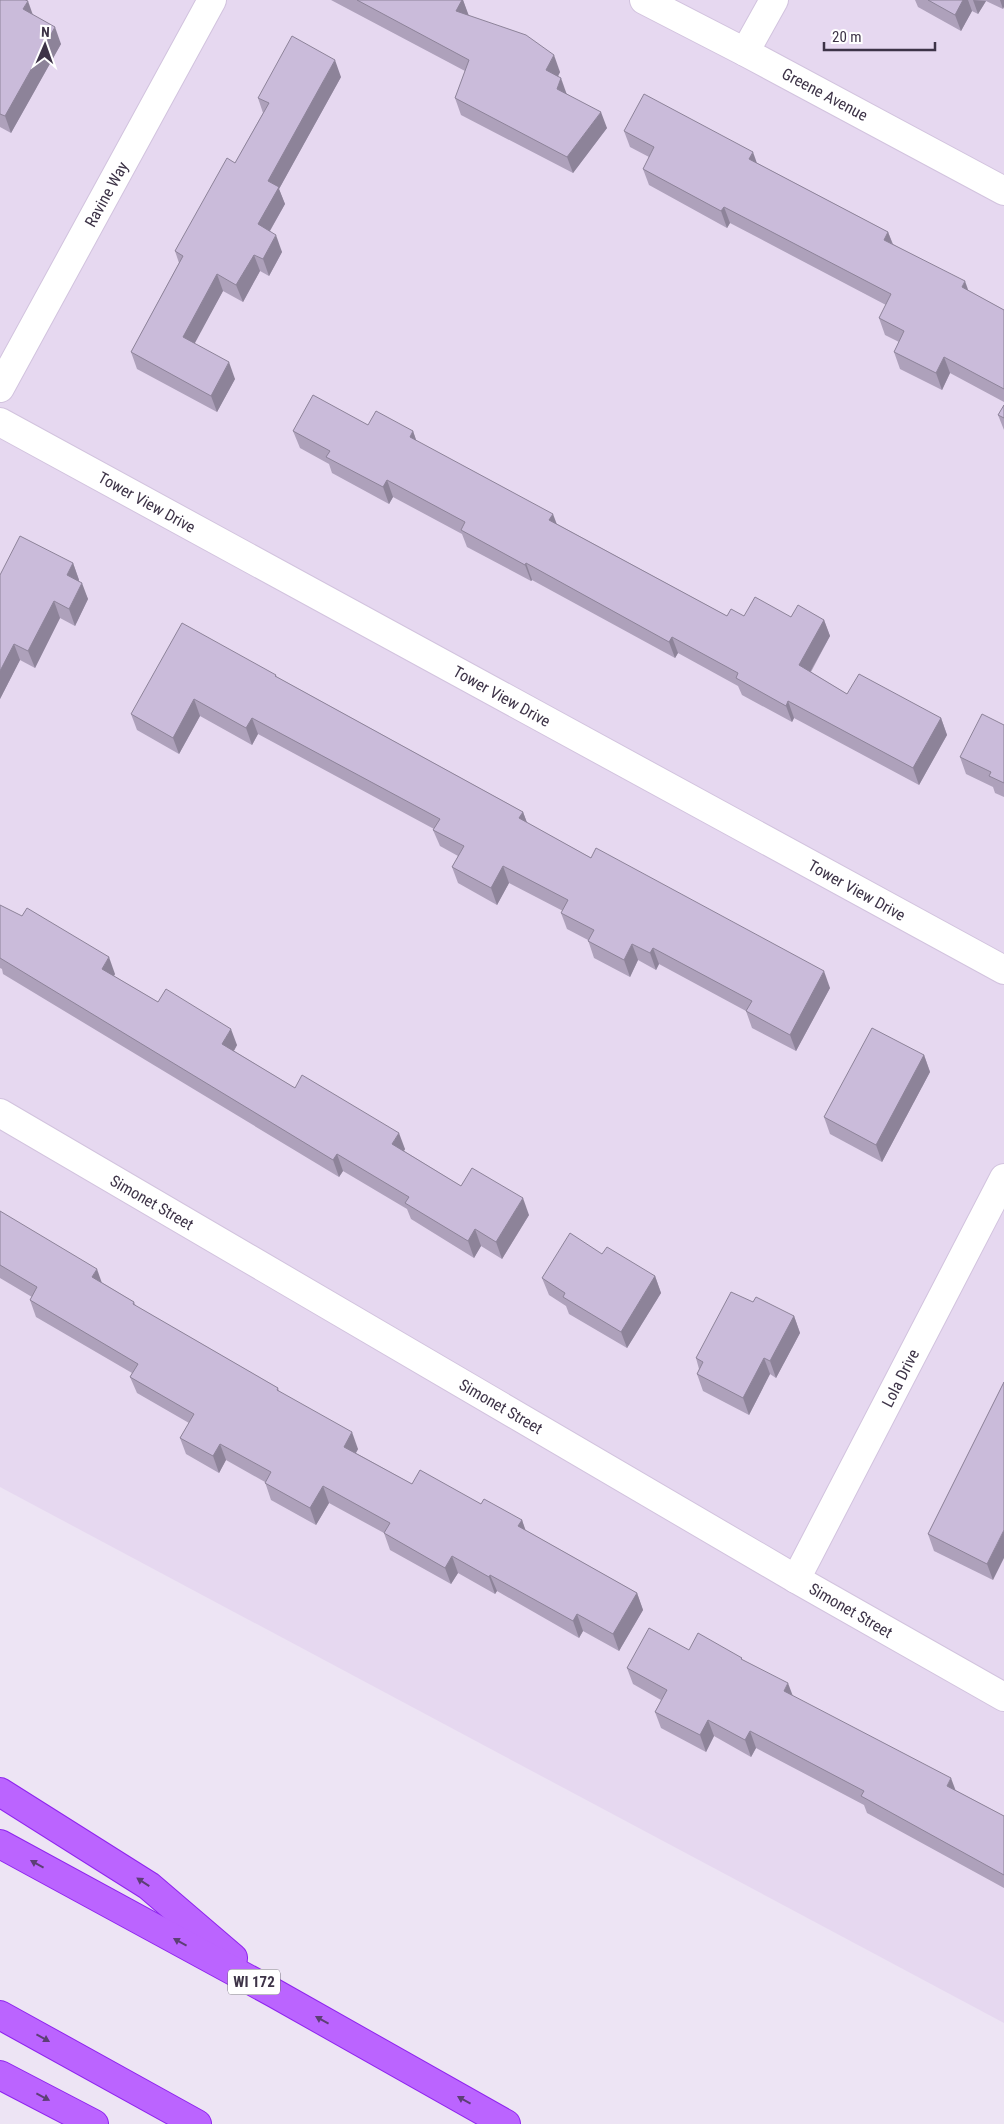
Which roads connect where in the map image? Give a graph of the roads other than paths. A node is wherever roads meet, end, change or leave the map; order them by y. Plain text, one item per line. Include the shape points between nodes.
1 (212, 0) edge
2 (644, 0) edge
3 (774, 0) edge
4 (745, 52) junction
5 (1004, 191) edge
6 (0, 388) edge
7 (0, 422) edge
8 (1004, 970) edge
9 (0, 1113) edge
10 (1004, 1178) edge
11 (796, 1579) junction
12 (1004, 1697) edge
13 (0, 1792) edge
14 (0, 1844) edge
15 (274, 1993) junction
16 (0, 2015) edge
17 (0, 2075) edge
18 (94, 2124) edge
19 (197, 2124) edge
20 (506, 2124) edge

1 - 6 street, Ravine Way
2 - 4 street, Greene Avenue
3 - 4 street
4 - 5 street, Greene Avenue
7 - 8 street, Tower View Drive
9 - 11 street, Simonet Street
10 - 11 street, Lola Drive
11 - 12 street, Simonet Street
15 -> 13 highway via 150,1886
15 -> 14 highway, WI 172
20 -> 15 highway, WI 172
16 -> 19 highway
17 -> 18 highway

